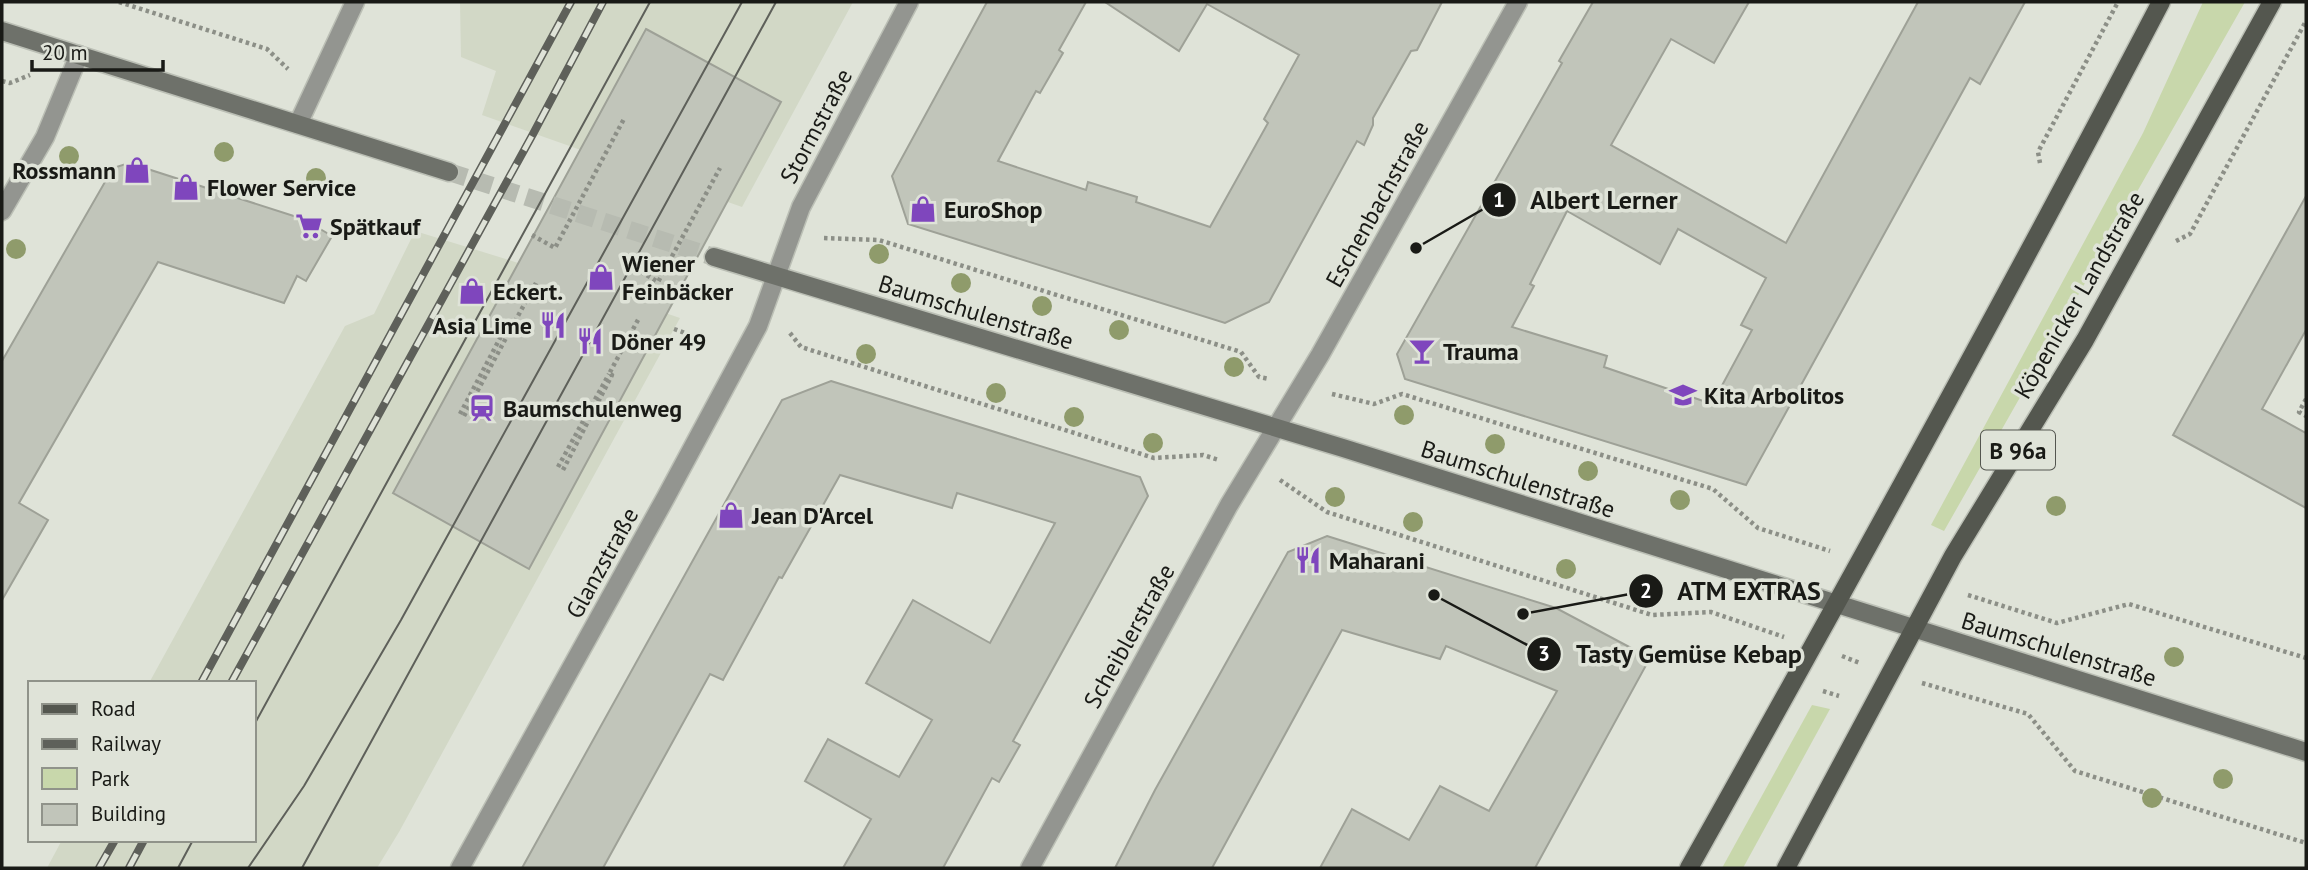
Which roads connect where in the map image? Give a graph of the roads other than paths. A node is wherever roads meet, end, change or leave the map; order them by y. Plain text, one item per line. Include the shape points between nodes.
1 (355, 2) edge
2 (909, 2) edge
3 (1518, 2) edge
4 (2161, 2) edge
5 (2272, 2) edge
6 (2, 31) edge
7 (79, 55) junction
8 (298, 124) junction
9 (449, 172) tunnel mouth
10 (2, 211) edge
11 (714, 257) tunnel mouth
12 (776, 277) junction
13 (1276, 428) junction
14 (1835, 604) junction
15 (1914, 629) junction
16 (2306, 752) edge
17 (460, 868) edge
18 (1030, 868) edge
19 (1689, 868) edge
20 (1786, 868) edge

1 - 8 street
2 - 12 street, Stormstraße via 801,208
3 - 13 street, Eschenbachstraße
4 - 14 main road
5 - 15 main road, Köpenicker Landstraße / B 96a via 2085,340 1960,544
6 - 7 main road
7 - 8 main road
7 - 10 street via 45,137
8 - 9 main road
11 - 12 main road, Baumschulenstraße
12 - 13 main road, Baumschulenstraße
12 - 17 street, Glanzstraße via 758,326
13 - 14 main road, Baumschulenstraße
13 - 18 street, Scheiblerstraße
14 - 15 main road, Baumschulenstraße
14 - 19 main road
15 - 16 main road, Baumschulenstraße
15 - 20 main road, Köpenicker Landstraße / B 96a

